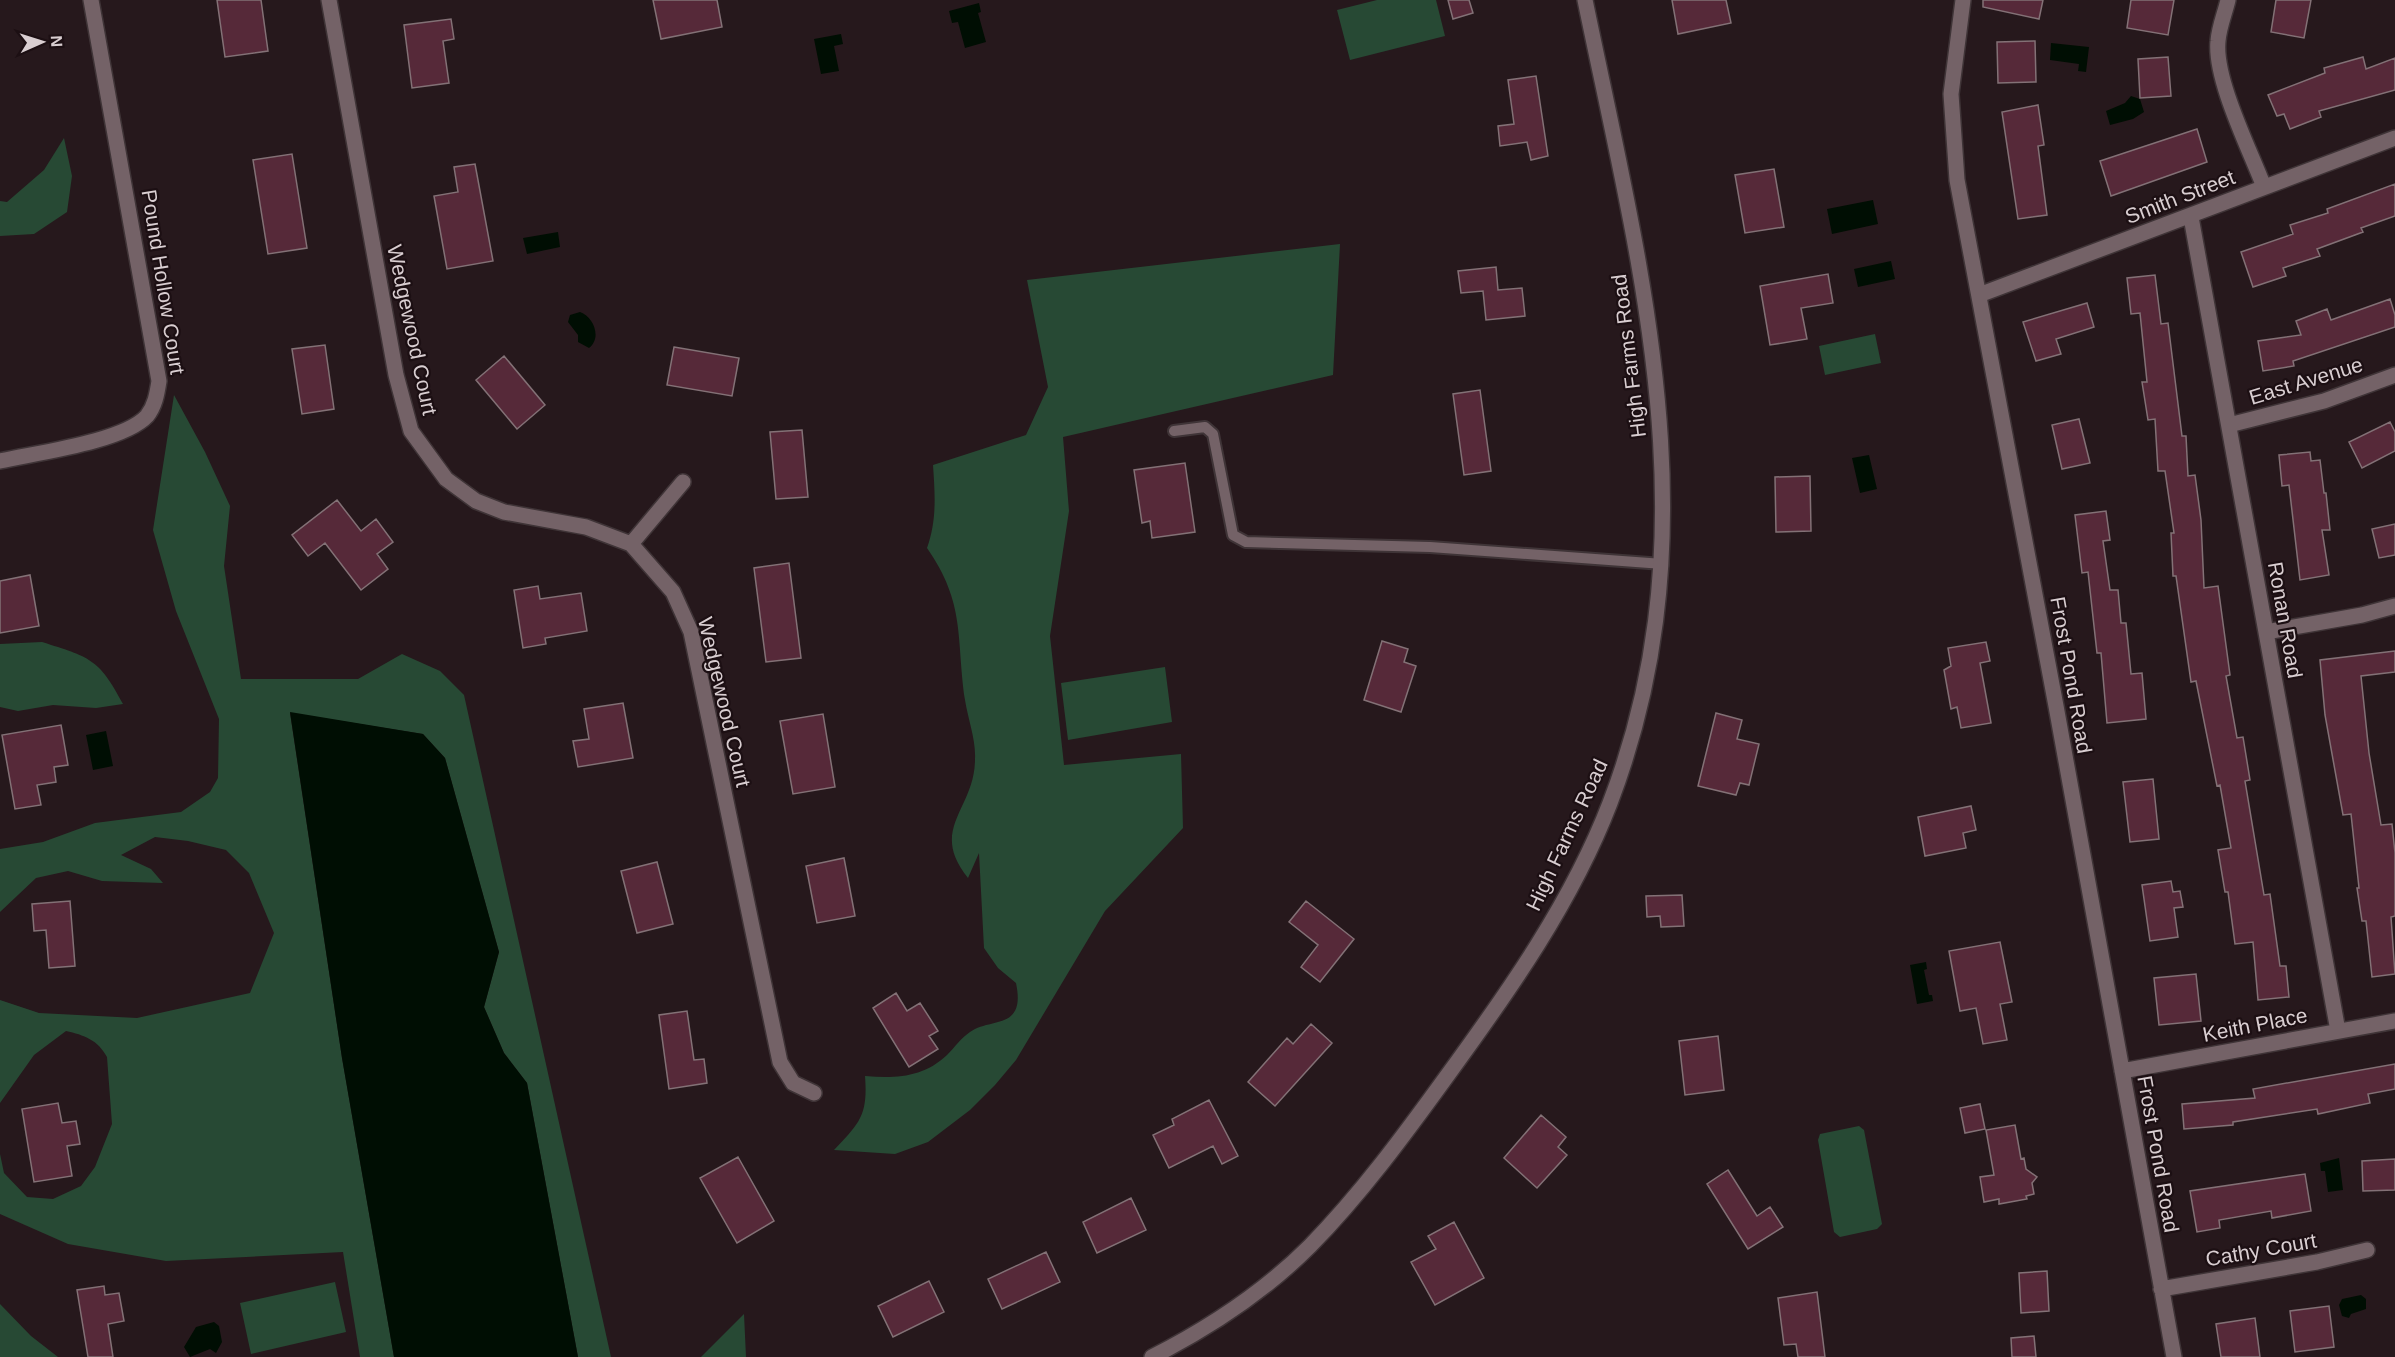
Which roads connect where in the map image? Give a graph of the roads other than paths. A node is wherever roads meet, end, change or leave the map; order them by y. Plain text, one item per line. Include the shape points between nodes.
1 (91, 0) edge
2 (329, 0) edge
3 (1585, 0) edge
4 (1963, 0) edge
5 (2228, 0) edge
6 (2395, 138) edge
7 (2264, 187) junction
8 (2191, 217) junction
9 (1979, 295) junction
10 (2395, 375) edge
11 (2229, 425) junction
12 (1174, 431) dead end
13 (0, 461) edge
14 (684, 482) dead end
15 (631, 544) junction
16 (1663, 564) junction
17 (2395, 606) edge
18 (2266, 632) junction
19 (2395, 1021) edge
20 (2338, 1031) junction
21 (2122, 1071) junction
22 (814, 1093) dead end
23 (2367, 1250) dead end
24 (2162, 1289) junction
25 (1152, 1357) edge
26 (2174, 1357) edge

1 - 13 street, Pound Hollow Court via 159,381 156,400 148,415 122,432
2 - 15 street, Wedgewood Court via 396,375 411,431 447,479 476,501 504,512 586,527
3 - 16 street, High Farms Road via 1653,345 1663,469
4 - 9 street, Frost Pond Road via 1951,94 1957,180
5 - 7 street via 2218,41 2219,58 2224,83
6 - 7 street, Smith Street
7 - 8 street, Smith Street
8 - 9 street, Smith Street
8 - 11 street, Ronan Road
9 - 21 street, Frost Pond Road
10 - 11 street, East Avenue via 2324,401
11 - 18 street, Ronan Road
12 - 16 lane via 1205,427 1213,434 1233,535 1246,542 1430,547
14 - 15 street
15 - 22 street, Wedgewood Court via 673,592 691,632 777,1048 785,1074 793,1083
16 - 25 street, High Farms Road via 1646,683 1626,760 1591,844 1539,944 1401,1140 1328,1227 1261,1289 1206,1327
17 - 18 street
18 - 20 street, Ronan Road
19 - 20 street, Keith Place
20 - 21 street, Keith Place
21 - 24 street, Frost Pond Road
23 - 24 street, Cathy Court
24 - 26 street, Frost Pond Road

